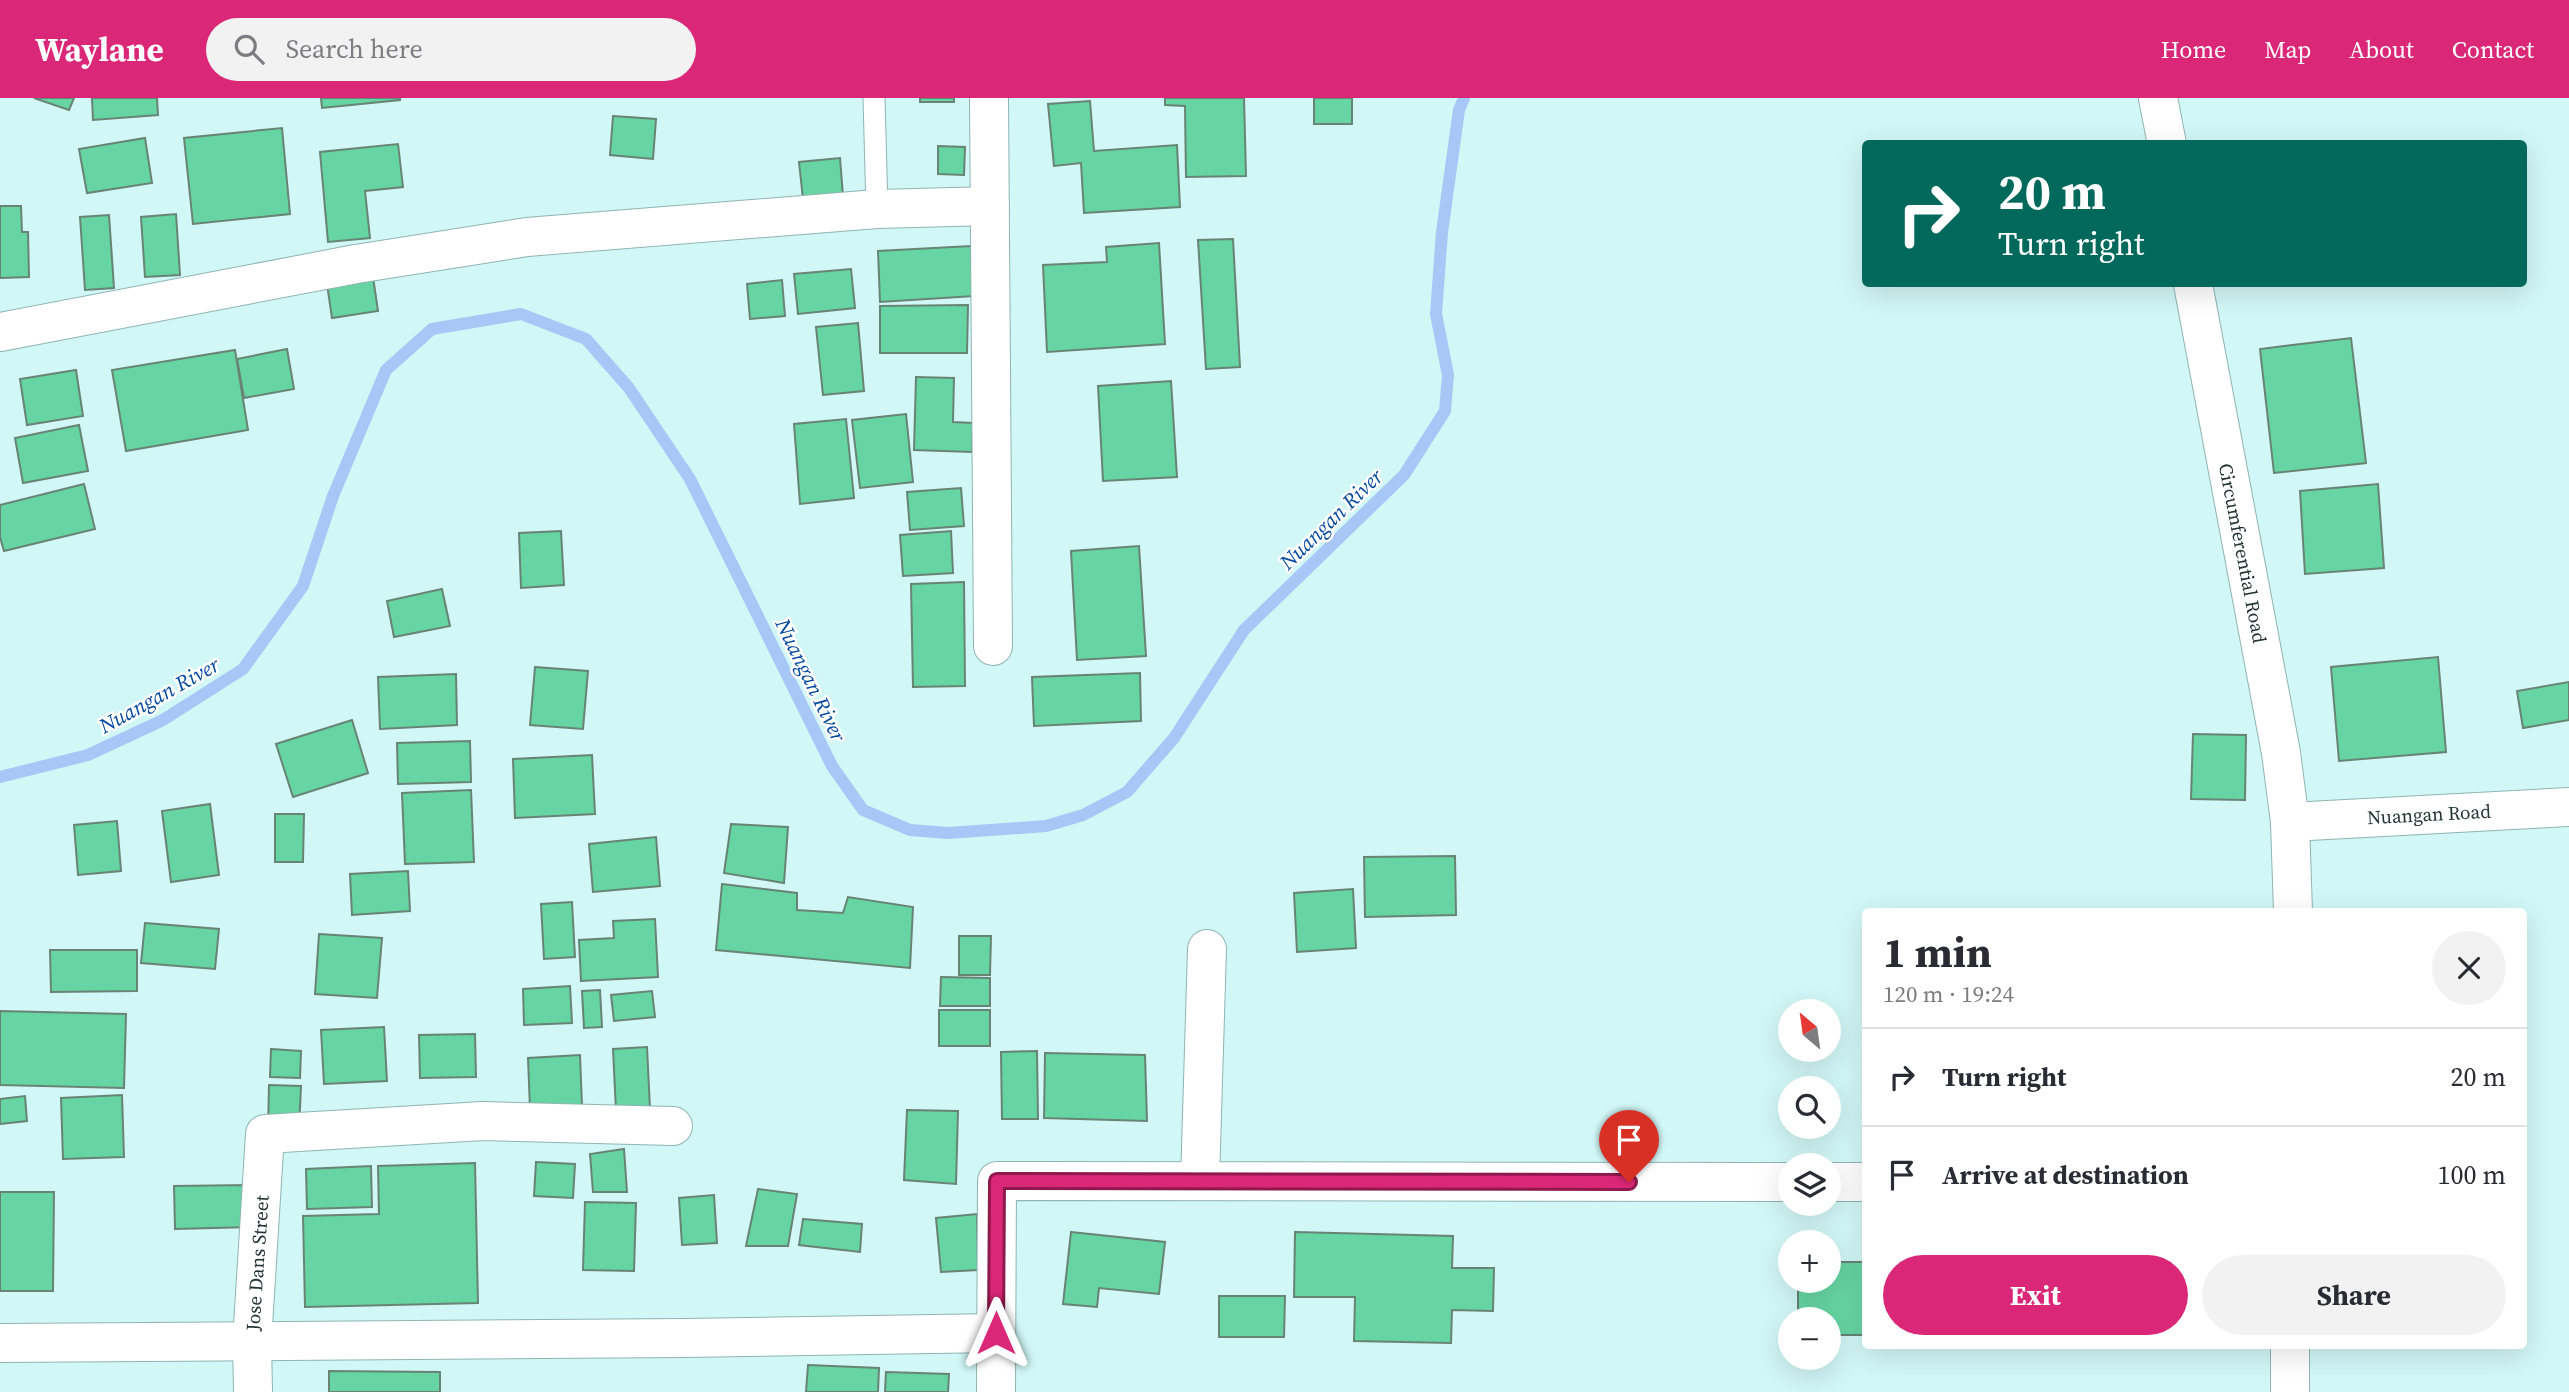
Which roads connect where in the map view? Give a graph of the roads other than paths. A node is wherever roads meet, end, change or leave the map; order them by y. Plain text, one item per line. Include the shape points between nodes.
1 (874, 98) edge
2 (989, 98) edge
3 (2158, 98) edge
4 (2166, 140) edge
5 (990, 206) junction
6 (877, 209) junction
7 (2194, 287) edge
8 (0, 332) edge
9 (993, 646) dead end
10 (2569, 807) edge
11 (2290, 822) junction
12 (2293, 908) edge
13 (1207, 949) dead end
14 (673, 1126) dead end
15 (1200, 1181) junction
16 (1778, 1182) edge
17 (1841, 1182) edge
18 (1862, 1182) edge
19 (996, 1333) junction
20 (252, 1342) junction
21 (0, 1343) edge
22 (2290, 1349) edge
23 (253, 1392) edge
24 (996, 1392) edge
25 (2290, 1392) edge

1 - 6 lane
2 - 5 street
3 - 4 street
5 - 6 street
5 - 9 street
6 - 8 street via 527,237 355,264
7 - 11 street, Circumferential Road
10 - 11 street, Nuangan Road
11 - 12 street, Circumferential Road
13 - 15 street
14 - 20 street, Jose Dans Street via 484,1121 265,1133
15 - 16 street
15 - 19 street via 997,1181
17 - 18 street
19 - 20 street
19 - 24 street
20 - 21 street
20 - 23 street, Jose Dans Street
22 - 25 street

